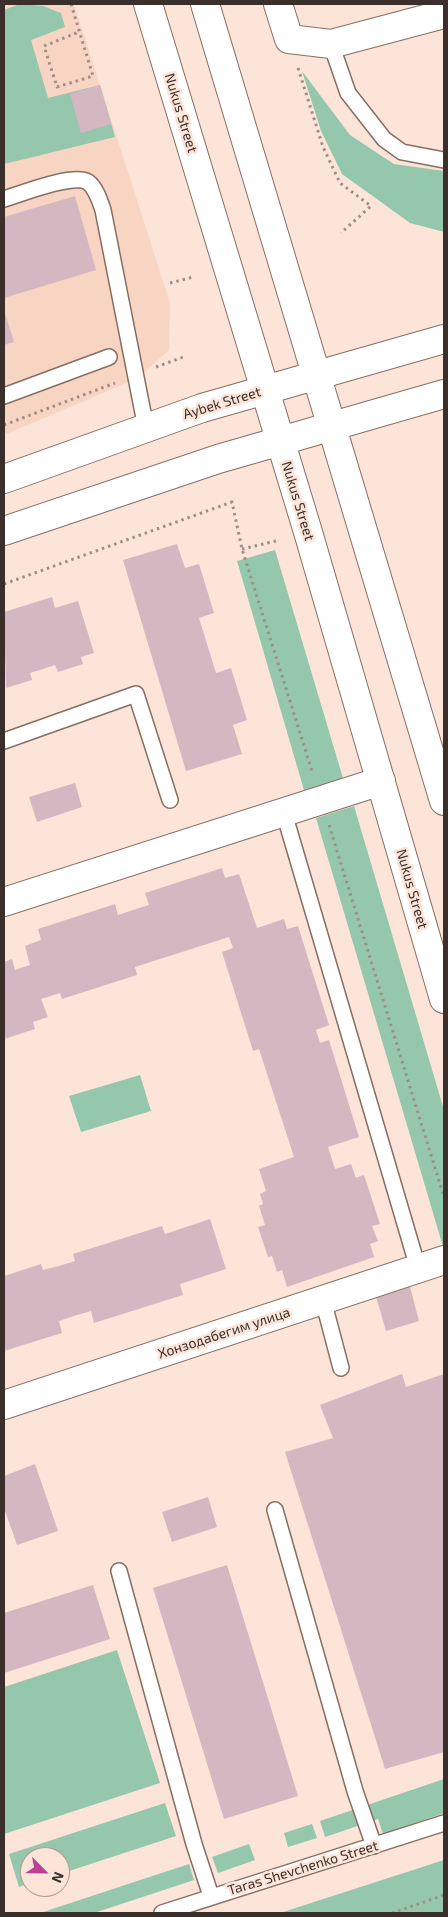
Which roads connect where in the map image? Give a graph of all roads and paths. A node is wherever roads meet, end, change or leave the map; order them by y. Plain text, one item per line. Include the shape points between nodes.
1 (71, 4) edge
2 (148, 4) edge
3 (205, 4) edge
4 (278, 4) edge
5 (444, 14) edge
6 (79, 32) junction
7 (289, 38) junction
8 (331, 44) junction
9 (444, 160) edge
10 (4, 199) edge
11 (341, 233) dead end
12 (193, 276) dead end
13 (170, 283) dead end
14 (444, 339) edge
15 (186, 356) dead end
16 (109, 357) dead end
17 (150, 370) dead end
18 (317, 376) junction
19 (122, 380) dead end
20 (264, 390) junction
21 (444, 394) edge
22 (4, 396) edge
23 (4, 425) edge
24 (332, 426) junction
25 (146, 428) junction
26 (280, 441) junction
27 (4, 479) edge
28 (4, 531) edge
29 (276, 541) dead end
30 (242, 549) junction
31 (4, 584) edge
32 (4, 741) edge
33 (381, 781) junction
34 (170, 800) dead end
35 (321, 801) junction
36 (444, 801) edge
37 (284, 813) junction
38 (4, 902) edge
39 (444, 999) edge
40 (444, 1197) edge
41 (444, 1260) edge
42 (418, 1268) junction
43 (323, 1300) junction
44 (341, 1368) dead end
45 (4, 1405) edge
46 (275, 1510) dead end
47 (119, 1571) dead end
48 (444, 1823) edge
49 (374, 1846) junction
50 (211, 1896) junction
51 (444, 1896) edge
52 (162, 1913) edge
53 (392, 1913) edge

1 - 6 path
2 - 20 main road, Nukus Street
3 - 18 main road
4 - 7 main road
5 - 8 main road
6 - 6 path via 44,46 57,88 93,76
7 - 8 main road
7 - 11 path via 323,147 340,183 371,206
8 - 9 lane via 348,93 384,139 402,152
10 - 25 lane via 72,179 88,182 97,194 103,210
12 - 13 path
14 - 18 main road, Aybek Street
15 - 17 path
16 - 22 lane
18 - 20 main road, Aybek Street
18 - 24 main road
19 - 23 path
20 - 25 main road, Aybek Street
20 - 26 main road, Nukus Street
21 - 24 main road
24 - 26 main road
24 - 36 main road
25 - 27 main road, Aybek Street
26 - 28 main road via 170,474
26 - 33 main road, Nukus Street
29 - 30 path
30 - 31 path via 232,502
30 - 35 path
32 - 34 lane via 136,694
33 - 35 main road
33 - 39 main road, Nukus Street
35 - 37 main road
35 - 40 path
37 - 38 main road
37 - 42 lane
41 - 42 main road, Хонзодабегим улица
42 - 43 main road, Хонзодабегим улица
43 - 44 lane
43 - 45 main road, Хонзодабегим улица
46 - 49 lane
47 - 50 lane
48 - 49 lane, Taras Shevchenko Street
49 - 50 lane, Taras Shevchenko Street
50 - 52 lane, Taras Shevchenko Street
51 - 53 path

